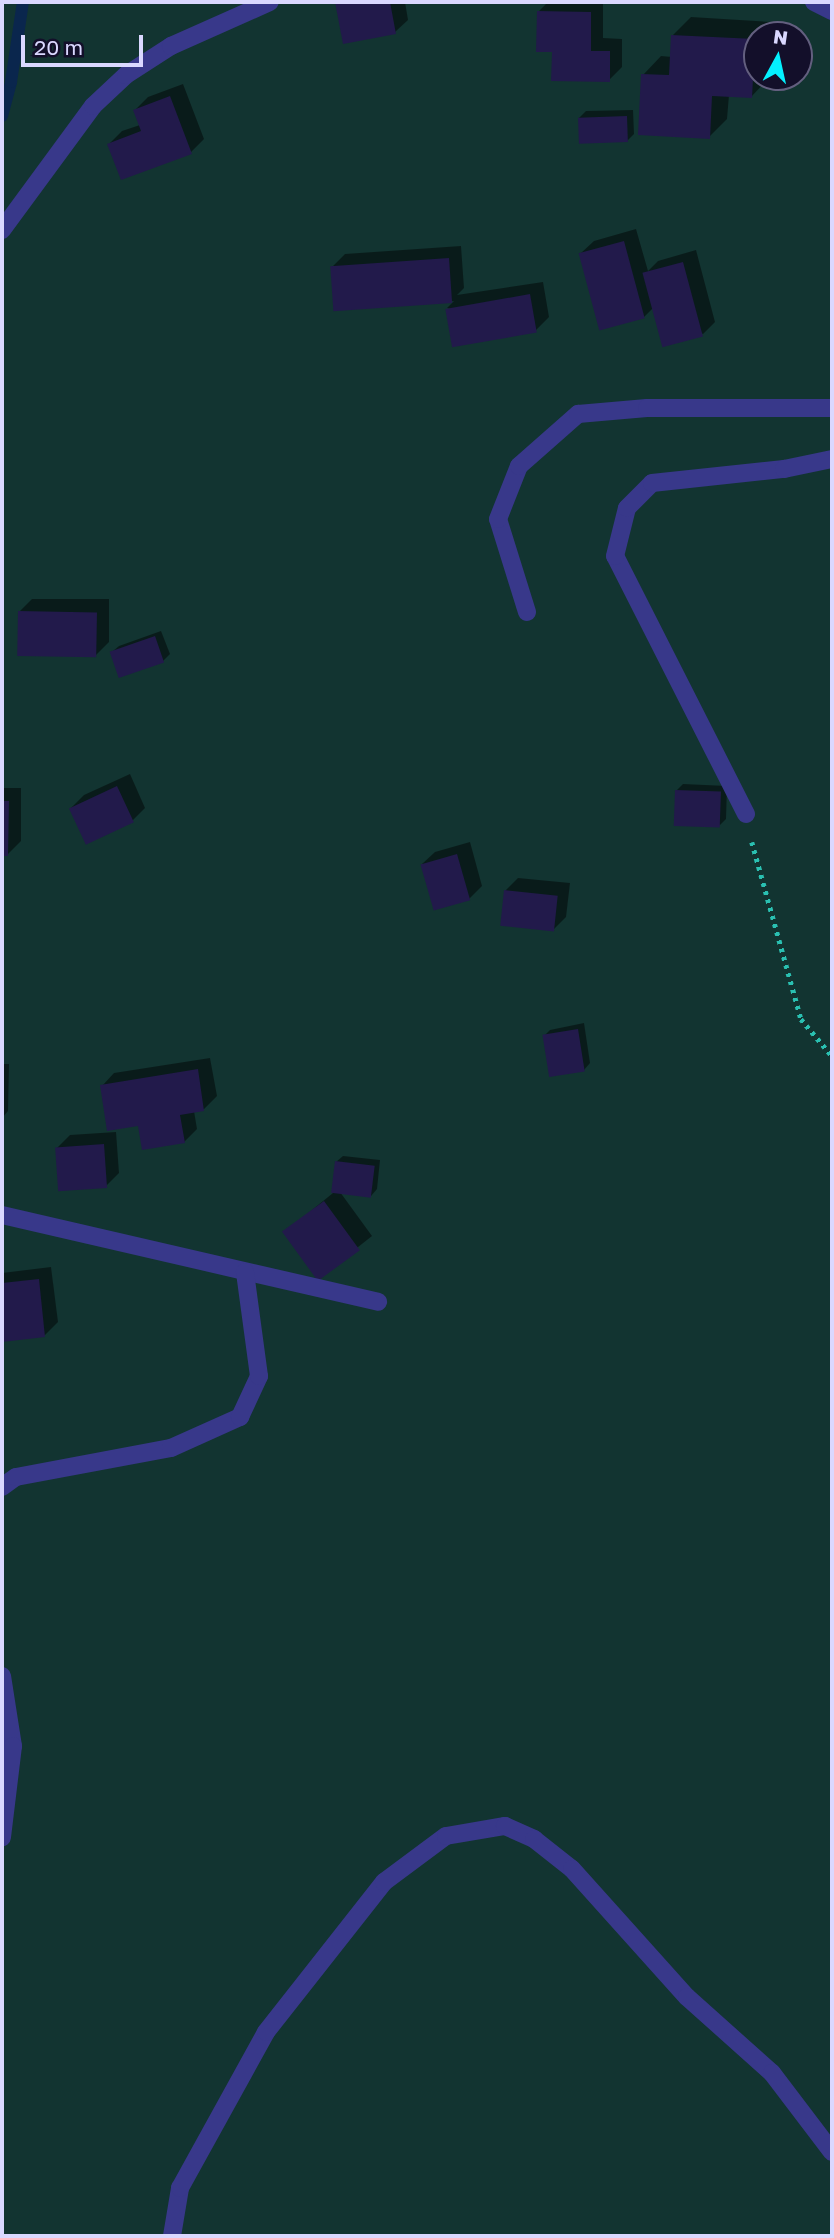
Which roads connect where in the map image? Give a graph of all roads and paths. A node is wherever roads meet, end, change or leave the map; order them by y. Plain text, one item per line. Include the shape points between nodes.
1 (270, 2) edge
2 (814, 2) edge
3 (832, 11) edge
4 (2, 230) edge
5 (832, 408) edge
6 (832, 459) edge
7 (527, 612) dead end
8 (746, 814) joint
9 (832, 1056) edge
10 (2, 1215) edge
11 (245, 1272) junction
12 (378, 1302) dead end
13 (2, 1487) edge
14 (2, 1676) edge
15 (2, 1838) edge
16 (832, 2152) edge
17 (172, 2236) edge

1 - 4 street via 171,46 126,75 93,106
2 - 3 street
5 - 7 street via 647,408 578,414 519,466 498,519
6 - 8 street via 784,469 652,483 627,508 615,555
8 - 9 path via 801,1019
10 - 11 street
11 - 12 street
11 - 13 street via 259,1376 240,1416 171,1448 16,1477
14 - 15 street via 13,1746
16 - 17 street via 772,2073 687,1997 572,1869 534,1839 505,1826 446,1836 384,1882 266,2032 180,2188

